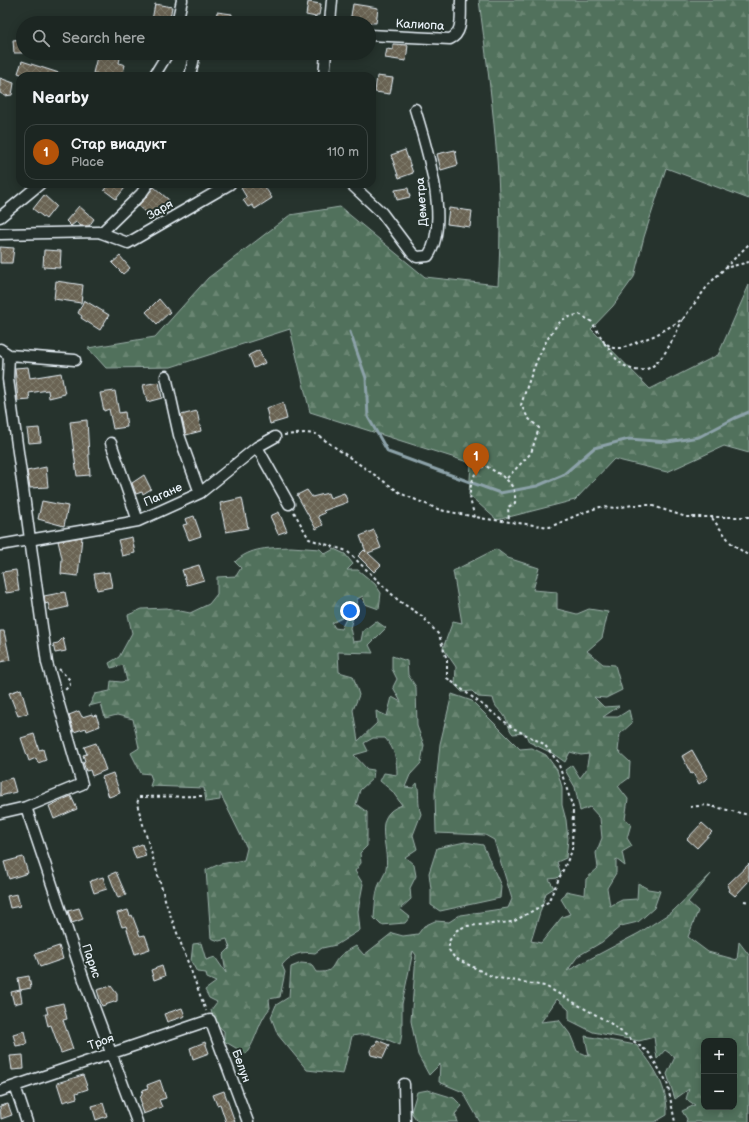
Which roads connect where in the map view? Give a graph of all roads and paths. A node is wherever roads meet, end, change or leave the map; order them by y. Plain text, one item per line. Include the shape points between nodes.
1 (182, 0) edge
2 (332, 0) edge
3 (461, 0) edge
4 (181, 16) edge
5 (331, 16) edge
6 (376, 35) edge
7 (164, 60) edge
8 (193, 60) edge
9 (325, 60) edge
10 (156, 72) edge
11 (191, 72) edge
12 (324, 72) edge
13 (415, 109) dead end
14 (35, 188) edge
15 (145, 188) edge
16 (223, 188) edge
17 (355, 188) edge
18 (0, 217) edge
19 (101, 233) junction
20 (0, 234) edge
21 (749, 244) edge
22 (749, 262) edge
23 (728, 267) junction
24 (683, 319) junction
25 (604, 342) junction
26 (0, 350) edge
27 (10, 355) junction
28 (75, 360) dead end
29 (166, 376) dead end
30 (275, 437) joint
31 (111, 443) dead end
32 (257, 447) junction
33 (507, 478) junction
34 (200, 493) junction
35 (289, 504) joint
36 (475, 517) junction
37 (749, 517) edge
38 (712, 518) junction
39 (138, 521) junction
40 (509, 521) junction
41 (31, 538) junction
42 (0, 544) edge
43 (749, 556) edge
44 (202, 796) dead end
45 (26, 806) junction
46 (690, 807) dead end
47 (0, 813) edge
48 (749, 815) edge
49 (744, 901) dead end
50 (749, 902) edge
51 (210, 1020) junction
52 (112, 1052) junction
53 (404, 1084) dead end
54 (15, 1086) junction
55 (0, 1091) edge
56 (27, 1122) edge
57 (137, 1122) edge
58 (248, 1122) edge
59 (405, 1122) edge
60 (675, 1122) edge

1 - 4 street
2 - 5 street
3 - 6 street, Калиопа via 459,32 455,37 450,39
7 - 10 street
8 - 11 street
9 - 12 street
13 - 17 street, Деметра via 432,165 438,226 428,256 417,257 412,253 382,213
14 - 18 street
15 - 19 street, Заря
16 - 19 street, Заря via 128,243
19 - 20 street, Заря
21 - 23 path
22 - 23 path
23 - 24 path via 710,284
24 - 25 path via 656,335 622,348 613,348
24 - 25 path via 659,361 653,368 643,371 623,364
25 - 33 path via 592,322 579,314 564,319 555,329 537,359 520,405 528,418 539,428 531,453
26 - 27 street
27 - 28 street
27 - 41 street via 8,379
29 - 34 street via 179,435
30 - 32 street, Пагане
30 - 36 path via 306,432 316,434 402,494 440,510
31 - 39 street
32 - 34 street, Пагане
32 - 35 street
33 - 36 path via 486,466 477,469 471,482 469,497
33 - 40 path via 513,488 515,503 508,507
34 - 39 street, Пагане
35 - 60 path via 309,539 347,551 399,601 422,616 438,635 447,660 448,678 513,728 544,744 558,762 573,808 572,852 548,902 514,922 466,926 457,930 449,941 449,950 454,957 493,977 545,986 610,1023 649,1053 666,1082
36 - 40 path
37 - 38 path
38 - 40 path via 686,517 650,506 632,505 617,508 600,507 550,527
38 - 43 path via 731,542
39 - 41 street, Пагане
41 - 42 street, Пагане
41 - 45 street via 47,663 82,784
44 - 51 path via 139,797 137,804 167,906
45 - 47 street
45 - 52 street, Парис via 85,984
46 - 48 path via 706,805
49 - 50 path
51 - 52 street, Троя
51 - 58 street, Белун
52 - 54 street, Троя
52 - 57 street, Парис
53 - 59 street
54 - 55 street, Троя
54 - 56 street

